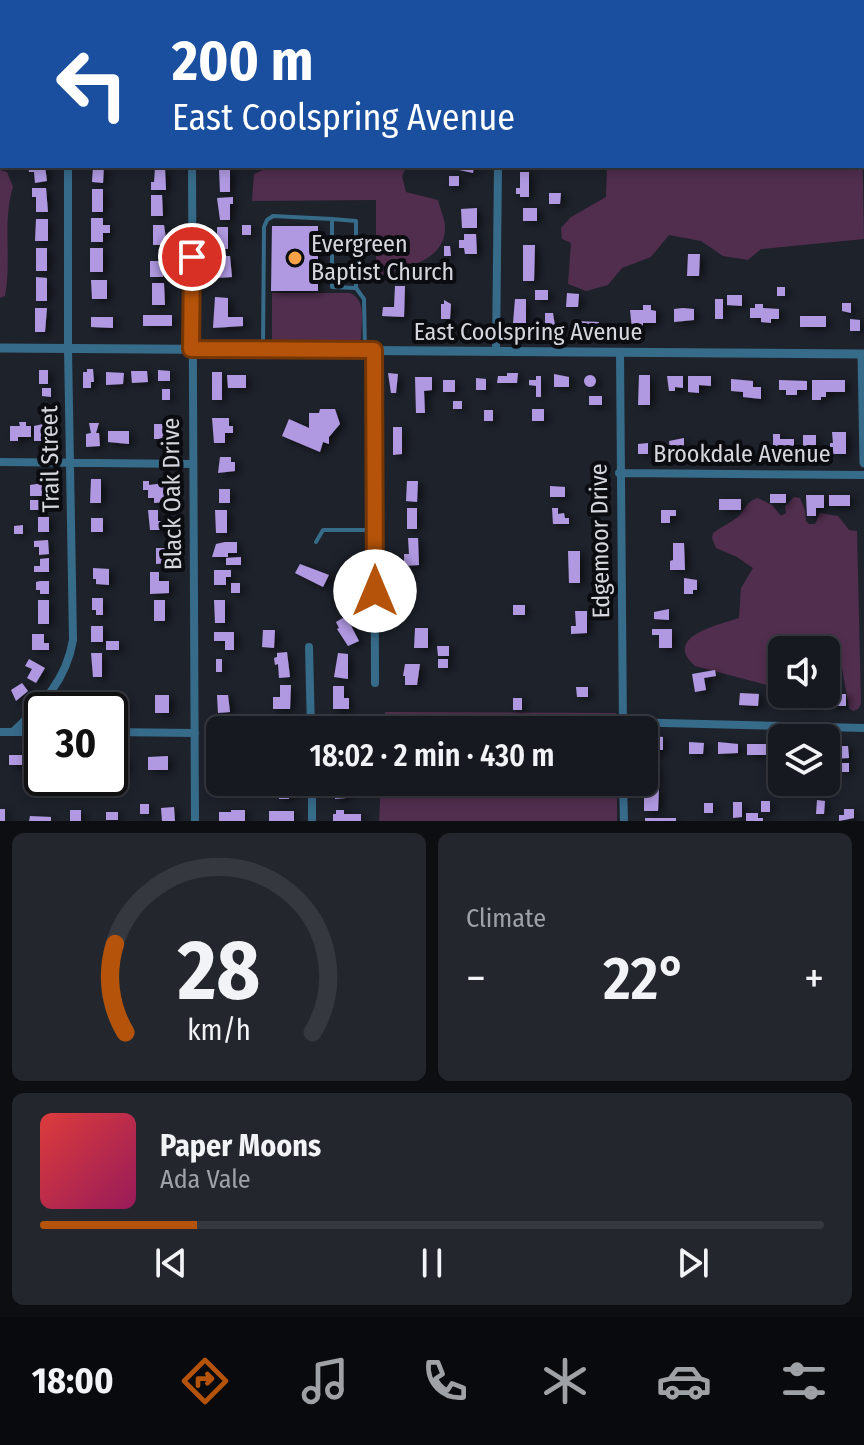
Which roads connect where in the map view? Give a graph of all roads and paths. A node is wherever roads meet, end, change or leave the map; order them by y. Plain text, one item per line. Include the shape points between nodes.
1 (68, 168) edge
2 (192, 168) edge
3 (498, 168) edge
4 (332, 219) junction
5 (356, 288) junction
6 (0, 348) edge
7 (68, 348) junction
8 (191, 349) junction
9 (263, 350) junction
10 (370, 350) junction
11 (496, 351) junction
12 (620, 352) junction
13 (863, 354) edge
14 (0, 462) edge
15 (71, 463) junction
16 (864, 463) edge
17 (191, 464) junction
18 (619, 473) junction
19 (864, 475) edge
20 (375, 530) junction
21 (316, 542) dead end
22 (309, 647) dead end
23 (375, 683) dead end
24 (311, 716) edge
25 (623, 716) edge
26 (658, 726) edge
27 (864, 728) edge
28 (14, 731) junction
29 (24, 731) edge
30 (0, 732) edge
31 (128, 732) edge
32 (195, 733) junction
33 (312, 796) edge
34 (623, 796) edge
35 (195, 821) edge
36 (312, 821) edge
37 (624, 821) edge

1 - 7 street, Trail Street
2 - 8 street, Black Oak Drive
3 - 11 street
4 - 5 lane via 356,221
4 - 5 lane via 332,287
4 - 9 lane via 267,220
5 - 10 lane via 364,299
6 - 7 street, East Coolspring Avenue
7 - 8 street, East Coolspring Avenue
7 - 15 street, Trail Street
8 - 9 street, East Coolspring Avenue
8 - 17 street, Black Oak Drive
9 - 10 street, East Coolspring Avenue
10 - 11 street, East Coolspring Avenue
10 - 20 street
11 - 12 street, East Coolspring Avenue
12 - 13 street, East Coolspring Avenue
12 - 18 street, Edgemoor Drive
13 - 16 street
14 - 15 street
15 - 17 street
15 - 28 street, Trail Street via 69,662 42,703
17 - 32 street, Black Oak Drive
18 - 19 street, Brookdale Avenue
18 - 25 street, Edgemoor Drive
20 - 21 lane via 323,530
20 - 23 street
22 - 24 street
26 - 27 street
28 - 29 street
28 - 30 street
31 - 32 street
32 - 35 street, Black Oak Drive
33 - 36 street
34 - 37 street

